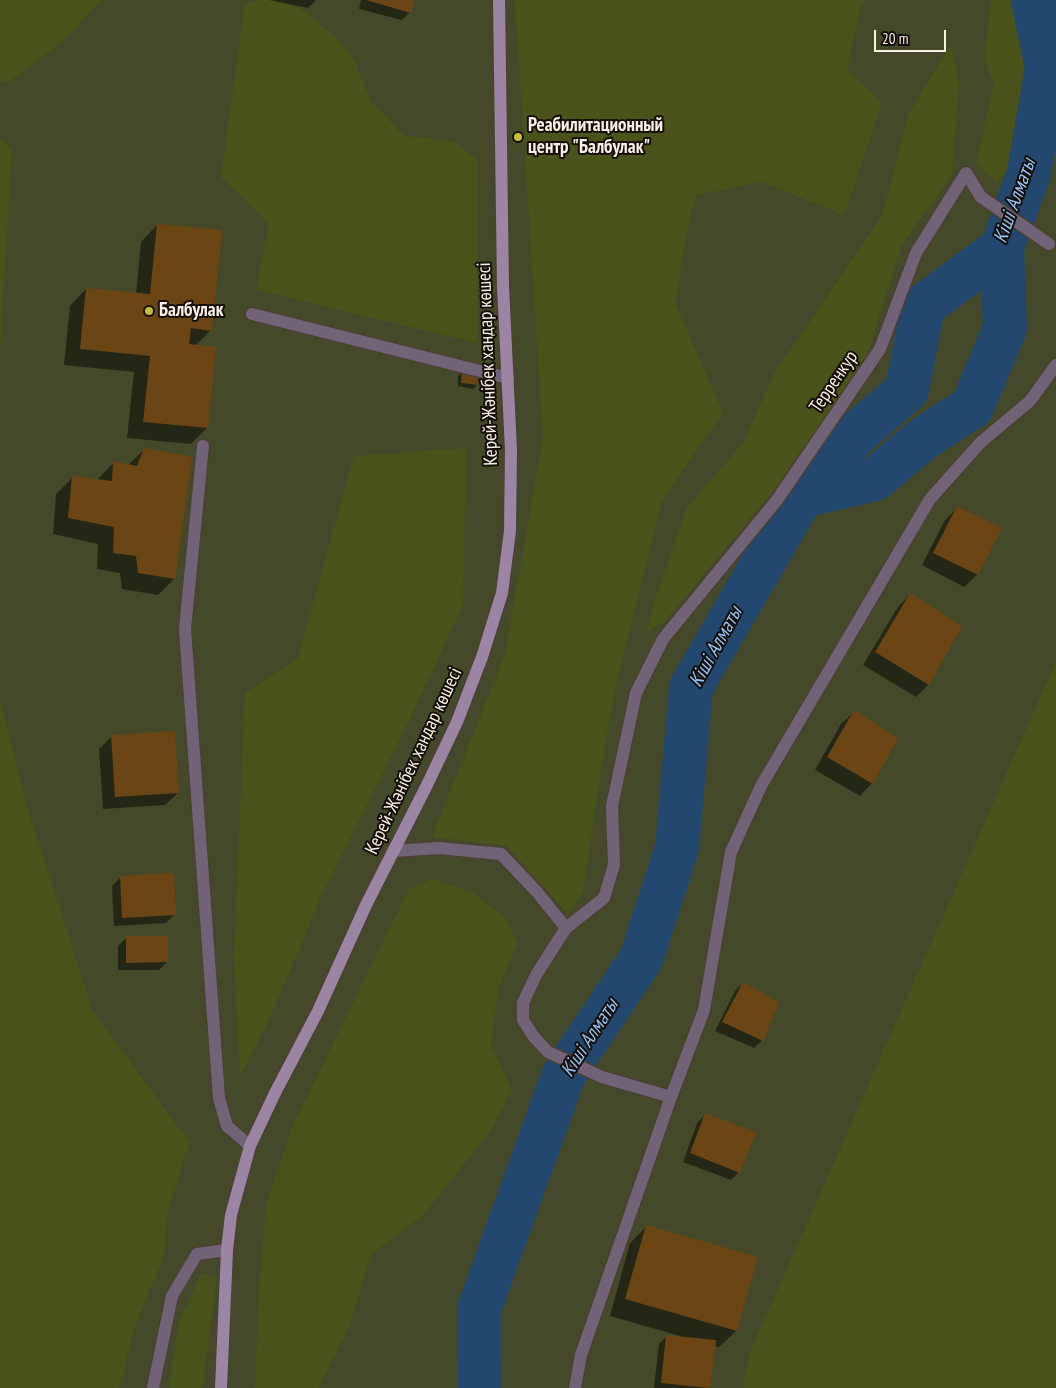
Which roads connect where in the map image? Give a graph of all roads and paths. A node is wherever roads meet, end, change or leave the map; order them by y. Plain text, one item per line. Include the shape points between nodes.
1 (499, 0) edge
2 (1053, 246) edge
3 (252, 314) dead end
4 (1056, 365) edge
5 (508, 378) junction
6 (203, 446) dead end
7 (393, 851) junction
8 (566, 928) junction
9 (670, 1097) junction
10 (250, 1146) junction
11 (227, 1250) junction
12 (153, 1388) edge
13 (221, 1388) edge
14 (575, 1388) edge

1 - 5 main road, Керей-Жәнібек хандар көшесі
2 - 8 street, Терренкур via 981,197 966,173 916,253 880,349 777,500 663,639 636,692 612,806 614,865 604,898
3 - 5 street
4 - 9 street via 1030,402 981,442 930,499 761,786 731,852 704,1010
5 - 7 main road, Керей-Жәнібек хандар көшесі via 510,531 502,593 457,722
6 - 10 street via 185,629 219,1098 227,1126
7 - 8 street via 438,848 501,854
7 - 10 main road, Керей-Жәнібек хандар көшесі
8 - 9 street via 536,975 523,1003 523,1020 548,1052 602,1077
9 - 14 street via 580,1356
10 - 11 main road, Керей-Жәнібек хандар көшесі via 231,1215
11 - 12 street via 197,1254 172,1296
11 - 13 main road, Керей-Жәнібек хандар көшесі

